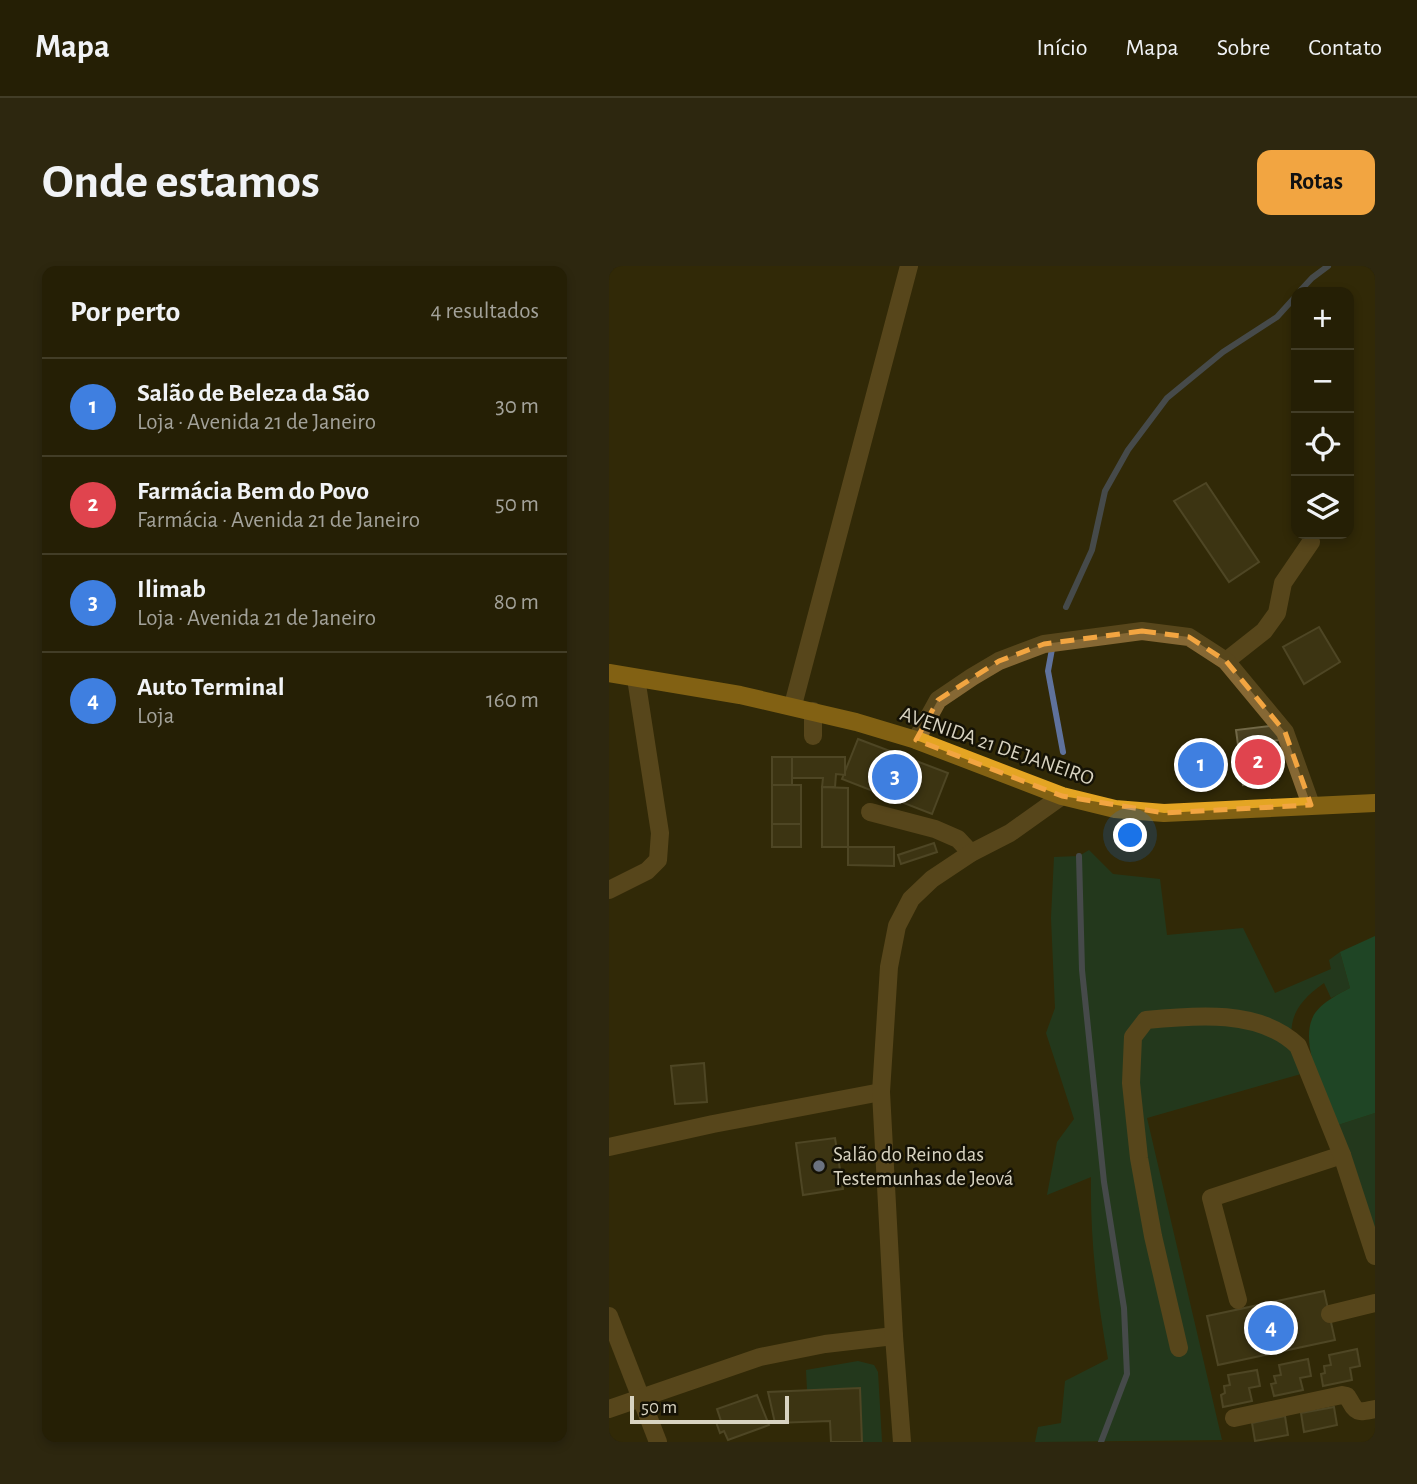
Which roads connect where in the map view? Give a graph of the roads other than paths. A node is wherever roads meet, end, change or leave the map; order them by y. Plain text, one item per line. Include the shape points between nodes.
1 (909, 266) edge
2 (1311, 542) dead end
3 (1226, 661) junction
4 (609, 673) edge
5 (636, 678) junction
6 (793, 705) junction
7 (813, 711) junction
8 (813, 736) dead end
9 (916, 740) junction
10 (1062, 796) junction
11 (1375, 803) edge
12 (1311, 805) junction
13 (870, 812) dead end
14 (971, 853) junction
15 (609, 890) edge
16 (881, 1092) junction
17 (609, 1147) edge
18 (1342, 1155) junction
19 (1375, 1256) edge
20 (1238, 1300) dead end
21 (1375, 1303) edge
22 (1329, 1314) dead end
23 (609, 1316) edge
24 (894, 1336) junction
25 (1179, 1348) dead end
26 (641, 1397) junction
27 (609, 1409) edge
28 (1375, 1409) edge
29 (1234, 1418) dead end
30 (658, 1442) edge
31 (902, 1442) edge

1 - 6 street
2 - 3 street via 1283,583 1277,613 1264,631
3 - 9 street via 1189,637 1142,631 1044,644 999,661 938,700
3 - 12 street via 1285,732
4 - 5 main road, AVENIDA 21 DE JANEIRO
5 - 6 main road, AVENIDA 21 DE JANEIRO
5 - 15 street via 660,833 659,860
6 - 7 main road, AVENIDA 21 DE JANEIRO
7 - 8 street
7 - 9 main road, AVENIDA 21 DE JANEIRO
9 - 10 main road, AVENIDA 21 DE JANEIRO
10 - 12 main road, AVENIDA 21 DE JANEIRO via 1115,809 1164,813
10 - 14 street via 1010,833
11 - 12 main road, AVENIDA 21 DE JANEIRO
13 - 14 street via 947,834
14 - 16 street via 932,878 911,899 897,926
16 - 17 street
16 - 24 street
18 - 19 street
18 - 20 street via 1211,1198
18 - 25 street via 1298,1046 1288,1036 1263,1024 1198,1014 1146,1020 1133,1037 1131,1083 1153,1236
21 - 22 street
23 - 26 street
24 - 26 street via 760,1357
24 - 31 street
26 - 27 street
26 - 30 street
28 - 29 street via 1358,1412 1342,1395

